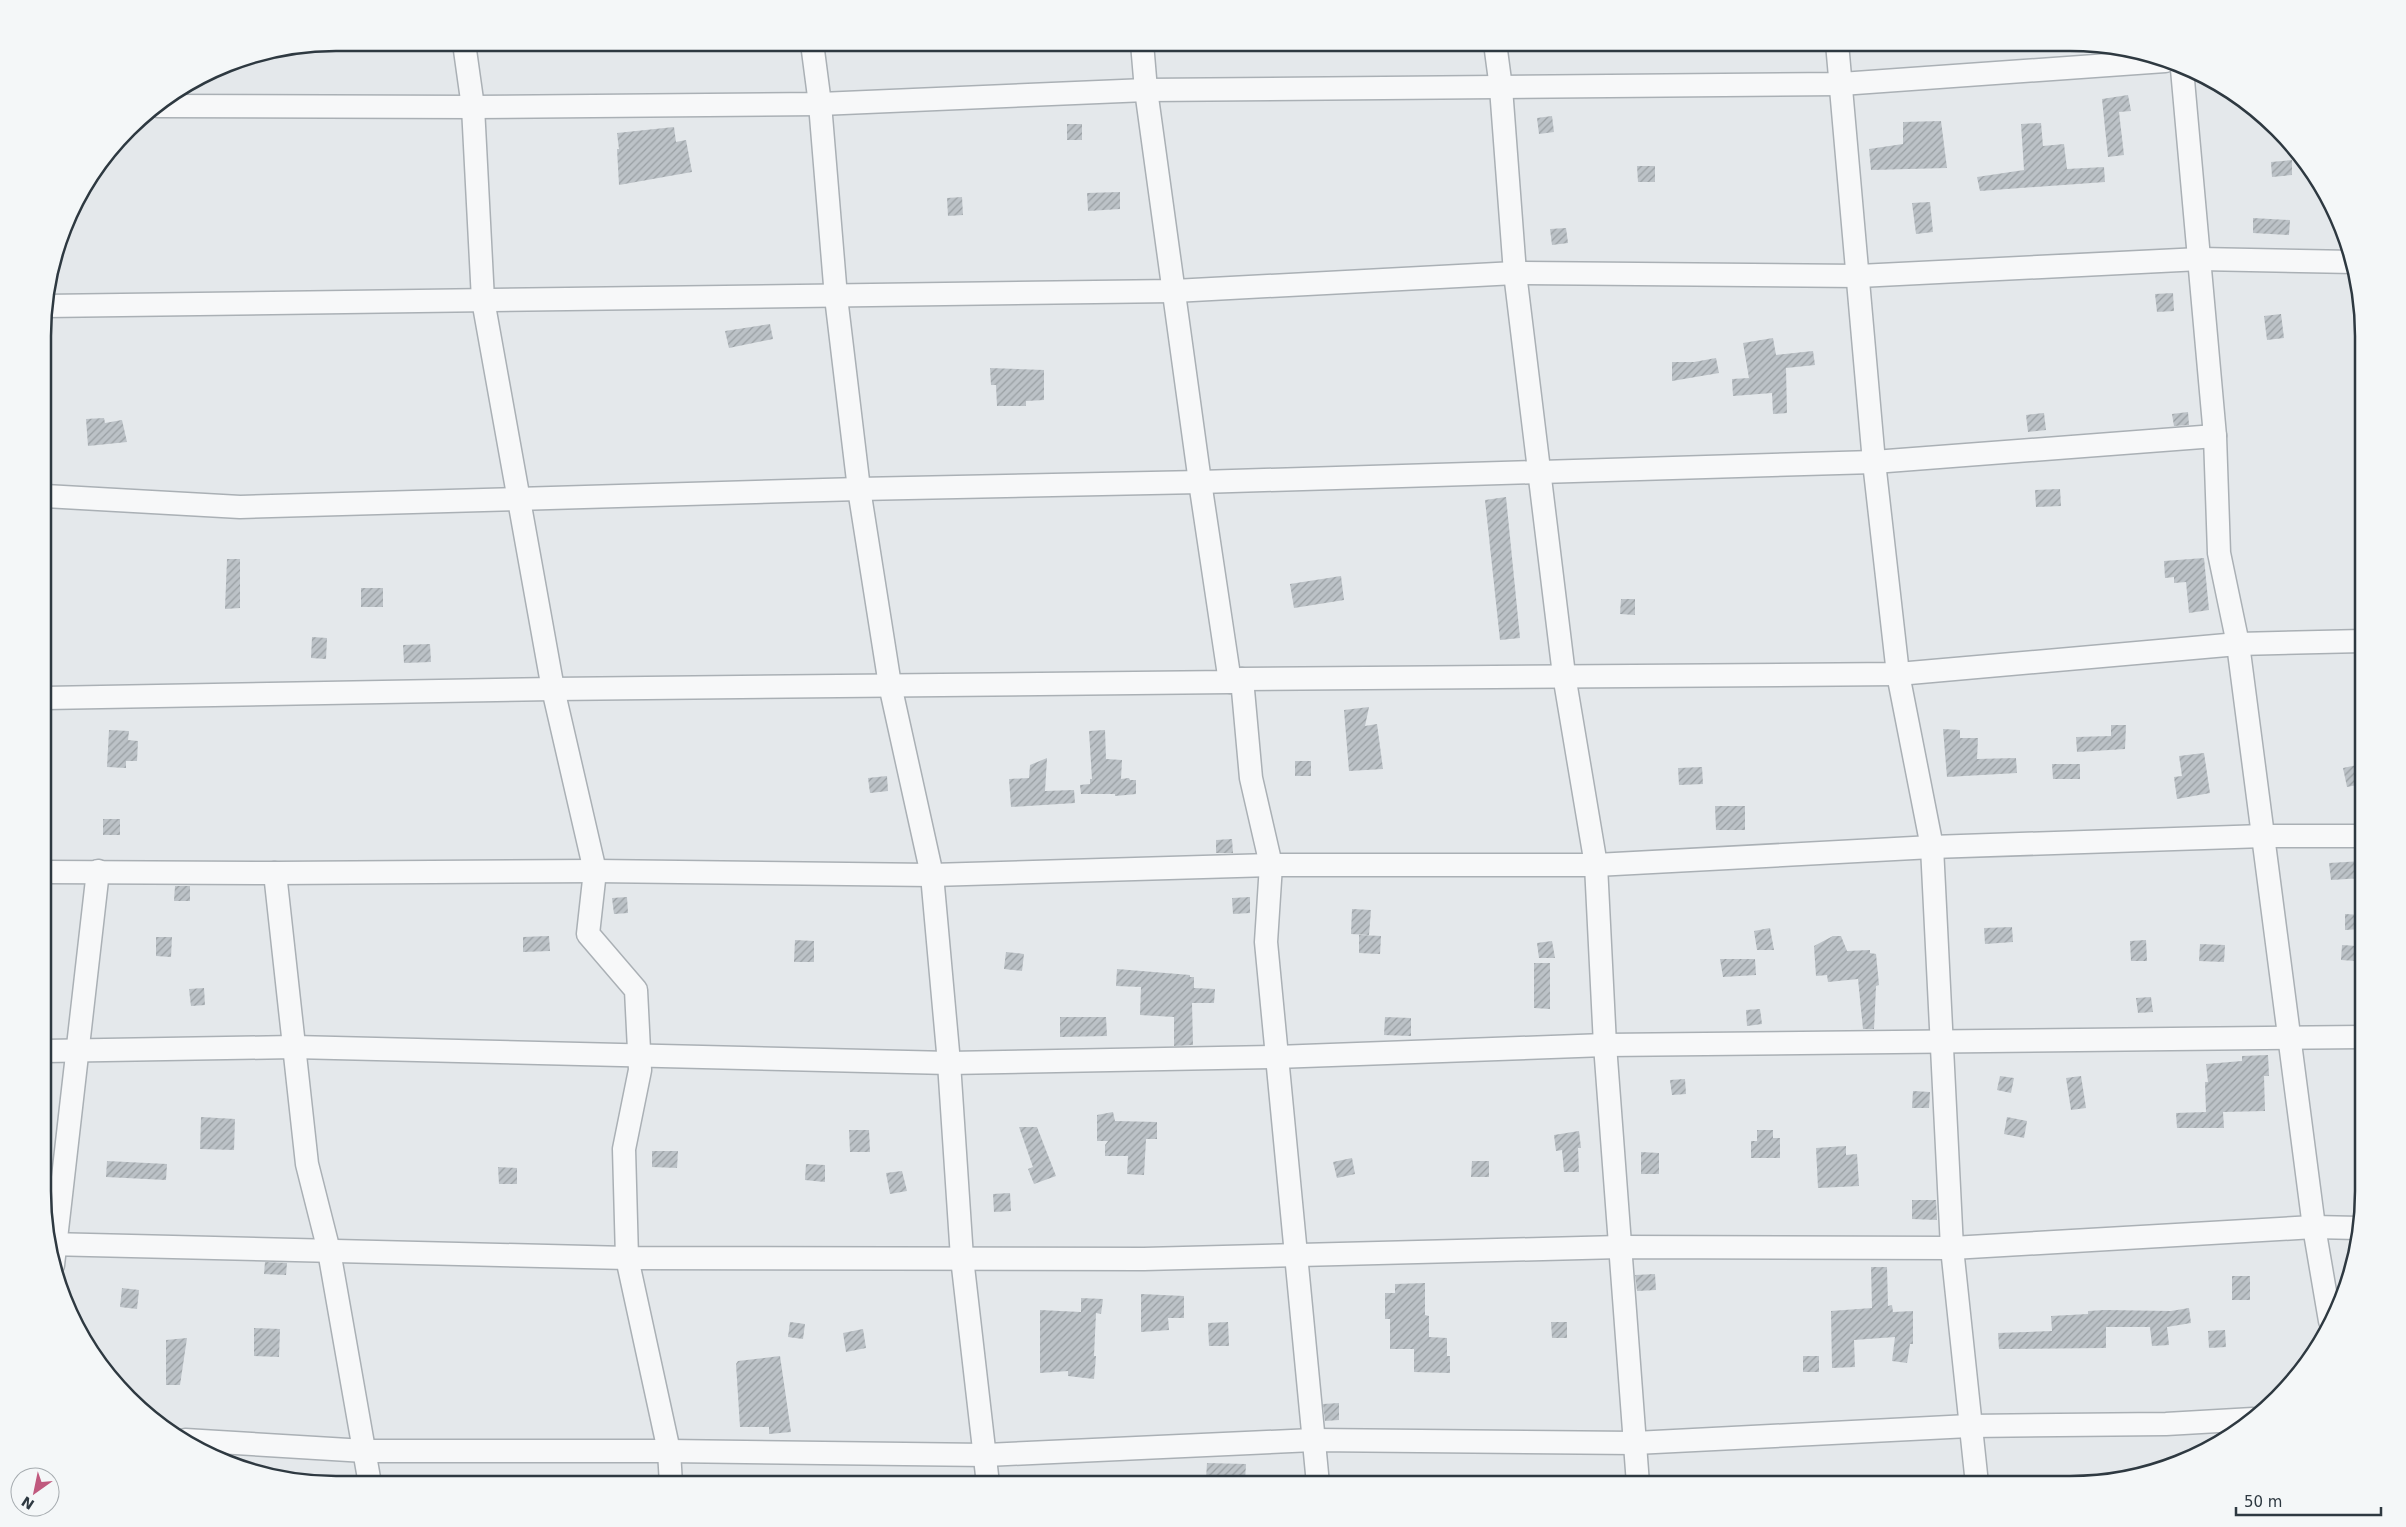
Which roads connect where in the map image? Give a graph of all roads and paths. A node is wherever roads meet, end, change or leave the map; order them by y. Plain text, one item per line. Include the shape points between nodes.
1 (465, 51) edge
2 (813, 51) edge
3 (1143, 51) edge
4 (1495, 51) edge
5 (1838, 51) edge
6 (2148, 62) edge
7 (2183, 75) edge
8 (1841, 84) junction
9 (1501, 88) junction
10 (1146, 90) junction
11 (820, 104) junction
12 (168, 106) edge
13 (473, 108) junction
14 (2200, 260) junction
15 (2345, 262) edge
16 (1515, 273) junction
17 (1859, 276) junction
18 (1174, 291) junction
19 (836, 297) junction
20 (484, 300) junction
21 (53, 306) edge
22 (2215, 436) junction
23 (1874, 462) junction
24 (1541, 472) junction
25 (1200, 482) junction
26 (859, 489) junction
27 (51, 496) edge
28 (520, 498) junction
29 (2355, 640) edge
30 (2238, 644) junction
31 (1898, 674) junction
32 (1564, 675) junction
33 (1236, 681) junction
34 (890, 685) junction
35 (553, 689) junction
36 (51, 698) edge
37 (2264, 836) junction
38 (2355, 836) edge
39 (1932, 846) junction
40 (1271, 865) junction
41 (1596, 865) junction
42 (98, 870) junction
43 (595, 871) junction
44 (51, 872) edge
45 (275, 873) junction
46 (932, 874) junction
47 (2355, 1037) edge
48 (2288, 1038) junction
49 (1943, 1042) junction
50 (1605, 1045) junction
51 (294, 1047) junction
52 (77, 1051) junction
53 (51, 1052) edge
54 (640, 1056) junction
55 (1276, 1057) junction
56 (949, 1064) junction
57 (2314, 1227) junction
58 (2352, 1228) edge
59 (55, 1234) edge
60 (1620, 1248) junction
61 (1952, 1248) junction
62 (58, 1251) edge
63 (329, 1251) junction
64 (1296, 1255) junction
65 (627, 1258) junction
66 (962, 1258) junction
67 (2328, 1310) edge
68 (2239, 1420) edge
69 (1969, 1426) junction
70 (1314, 1440) junction
71 (200, 1441) edge
72 (1635, 1443) junction
73 (669, 1451) junction
74 (365, 1452) junction
75 (986, 1455) junction
76 (369, 1476) edge
77 (671, 1476) edge
78 (987, 1476) edge
79 (1317, 1476) edge
80 (1637, 1476) edge
81 (1976, 1476) edge

1 - 13 street
2 - 11 street
3 - 10 street
4 - 9 street
5 - 8 street
6 - 8 street
7 - 14 street
8 - 9 street
8 - 17 street
9 - 10 street
9 - 16 street
10 - 11 street
10 - 18 street
11 - 13 street
11 - 19 street
12 - 13 street
13 - 20 street
14 - 15 street
14 - 17 street
14 - 22 street
16 - 17 street
16 - 18 street
16 - 24 street
17 - 23 street
18 - 19 street
18 - 25 street
19 - 20 street
19 - 26 street
20 - 21 street
20 - 28 street
22 - 23 street
22 - 30 street via 2220,553
23 - 24 street
23 - 31 street
24 - 25 street
24 - 32 street
25 - 26 street
25 - 33 street
26 - 28 street
26 - 34 street
27 - 28 street via 240,507
28 - 35 street
29 - 30 street
30 - 31 street
30 - 37 street
31 - 32 street
31 - 39 street
32 - 33 street
32 - 41 street
33 - 34 street
33 - 40 street via 1251,778
34 - 35 street
34 - 46 street
35 - 36 street
35 - 43 street
37 - 38 street
37 - 39 street
37 - 48 street
39 - 41 street
39 - 49 street
40 - 41 street
40 - 46 street
40 - 55 street via 1266,942
41 - 50 street
42 - 44 street
42 - 45 street
42 - 52 street
43 - 45 street
43 - 46 street
43 - 54 street via 588,934 636,990
45 - 51 street
46 - 56 street
47 - 48 street
48 - 49 street
48 - 57 street
49 - 50 street
49 - 61 street
50 - 55 street
50 - 60 street
51 - 52 street
51 - 54 street
51 - 63 street via 307,1164
52 - 53 street
52 - 59 street
54 - 56 street
54 - 65 street via 624,1149
55 - 56 street
55 - 64 street
56 - 66 street
57 - 58 street
57 - 61 street
57 - 67 street
60 - 61 street
60 - 64 street
60 - 72 street
61 - 69 street
62 - 63 street
63 - 65 street
63 - 74 street
64 - 66 street via 1144,1259
64 - 70 street
65 - 66 street
65 - 73 street
66 - 75 street
68 - 69 street via 2166,1424
69 - 72 street
69 - 81 street
70 - 72 street
70 - 75 street
70 - 79 street
71 - 74 street
72 - 80 street
73 - 74 street
73 - 75 street
73 - 77 street
74 - 76 street
75 - 78 street

